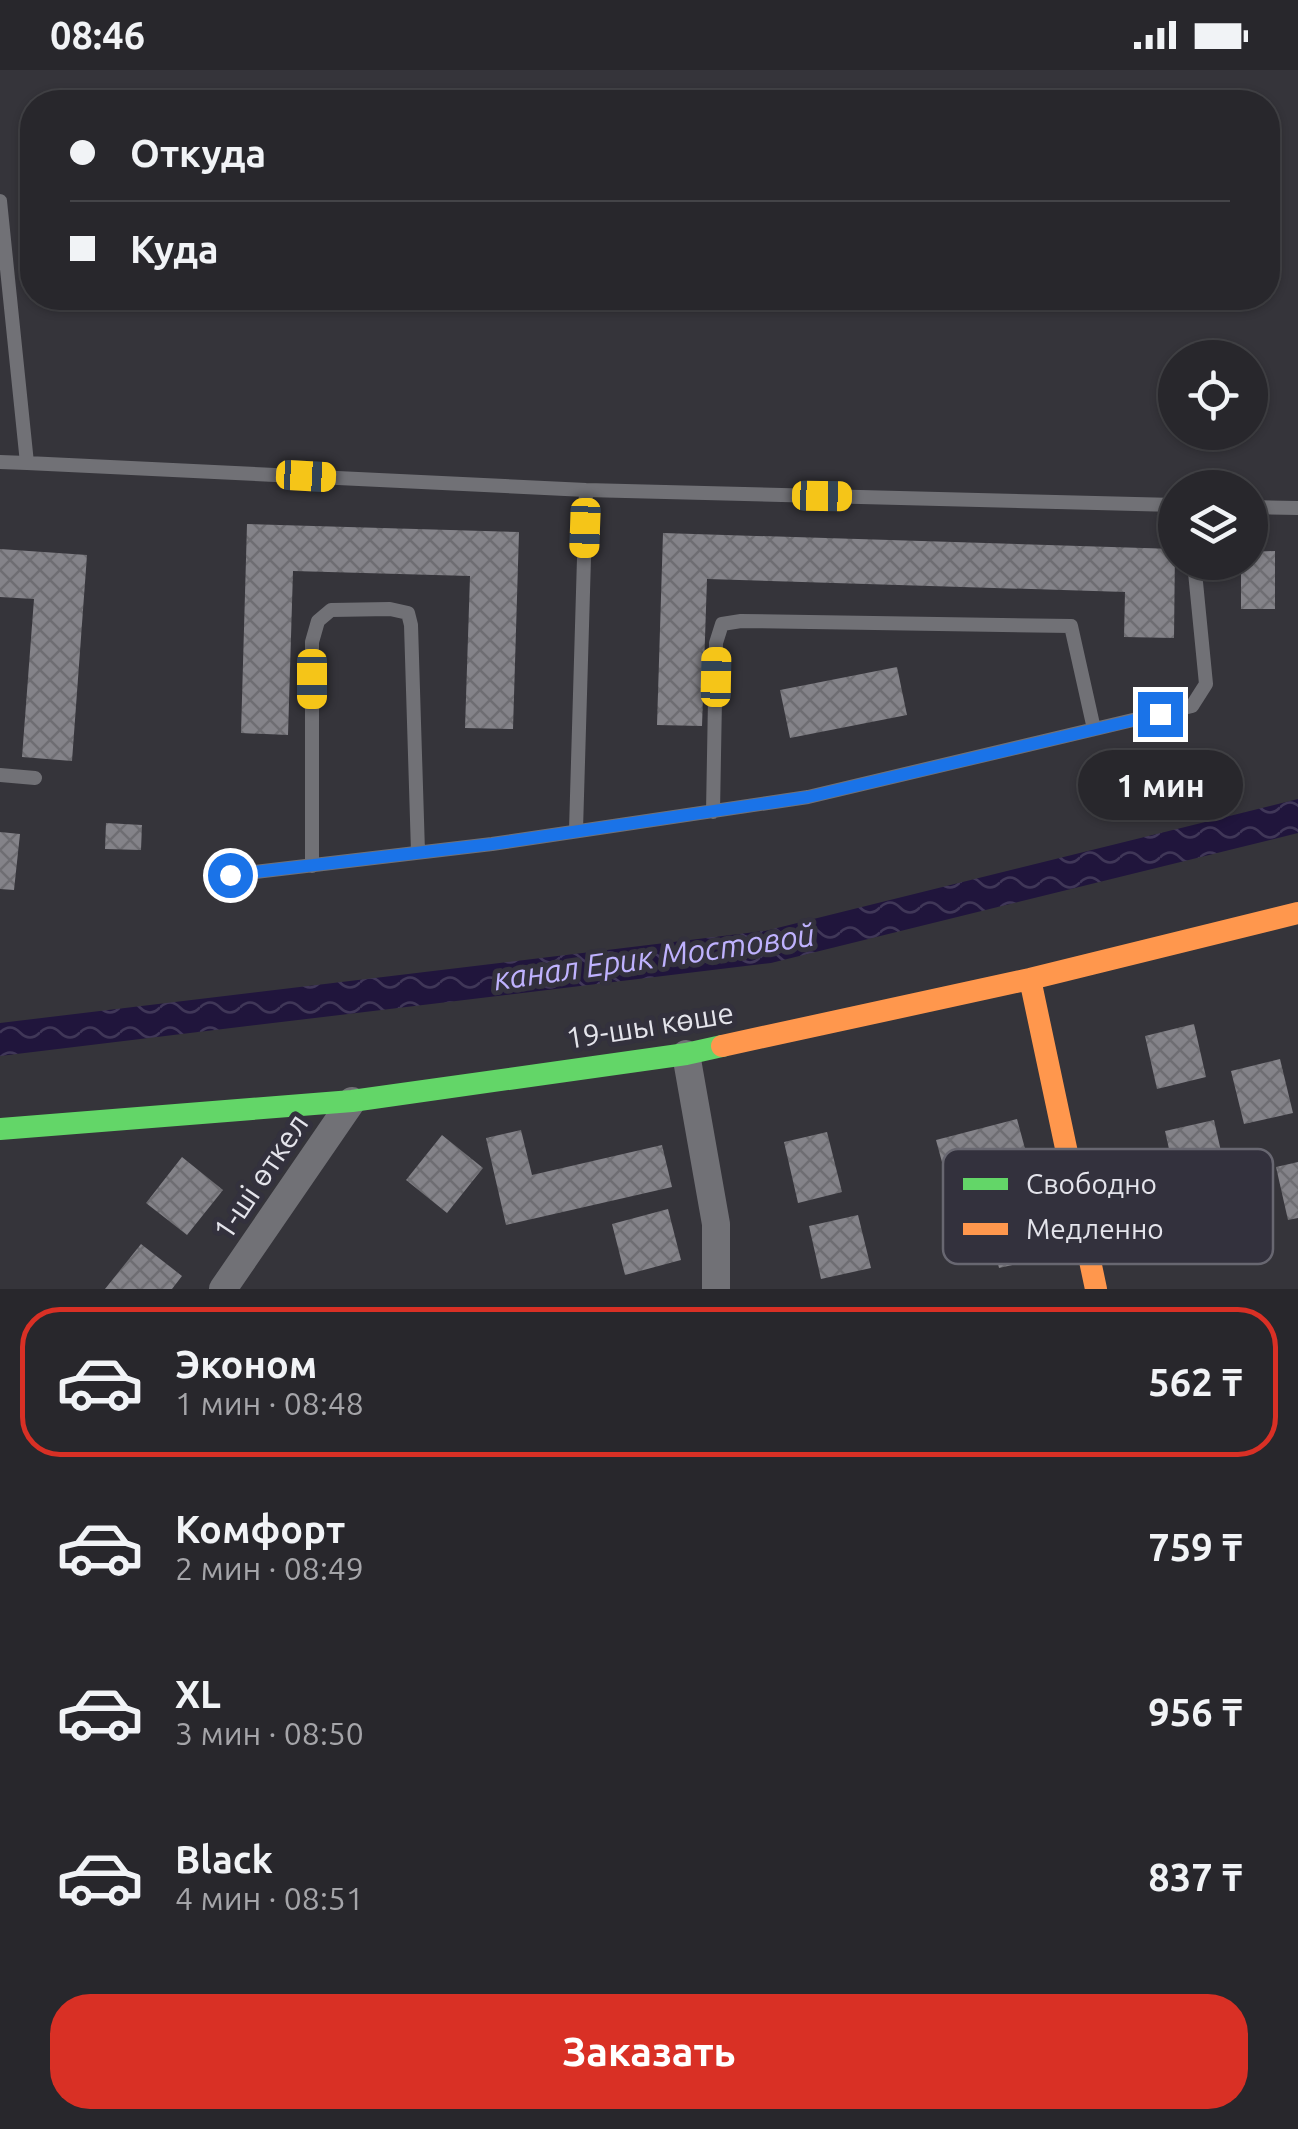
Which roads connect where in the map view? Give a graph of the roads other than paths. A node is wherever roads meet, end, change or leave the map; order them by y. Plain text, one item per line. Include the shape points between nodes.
1 (0, 201) edge
2 (0, 462) edge
3 (27, 463) junction
4 (586, 490) junction
5 (1158, 505) edge
6 (1268, 507) edge
7 (1298, 508) edge
8 (1196, 580) edge
9 (1094, 729) junction
10 (0, 775) edge
11 (35, 778) dead end
12 (713, 812) junction
13 (576, 830) junction
14 (418, 852) junction
15 (312, 866) junction
16 (230, 875) dead end
17 (1298, 913) edge
18 (1030, 979) junction
19 (686, 1054) junction
20 (352, 1101) junction
21 (0, 1130) edge
22 (1066, 1149) edge
23 (1091, 1264) edge
24 (223, 1289) edge
25 (716, 1289) edge
26 (1096, 1289) edge

1 - 3 lane
2 - 3 lane
3 - 4 lane
4 - 5 lane
4 - 13 lane
6 - 7 lane
8 - 9 lane via 1206,684 1192,706
9 - 12 lane via 808,797
9 - 12 lane via 1071,626 722,624 716,643
10 - 11 lane
12 - 13 lane
13 - 14 lane
14 - 15 lane
14 - 15 lane via 408,613 331,610 318,621 312,642
15 - 16 lane
17 - 18 street, 19-шы көше
18 - 19 street, 19-шы көше
18 - 22 street
19 - 20 street, 19-шы көше
19 - 25 street via 716,1224
20 - 21 street, 19-шы көше
20 - 24 street, 1-шi өткел
23 - 26 street

